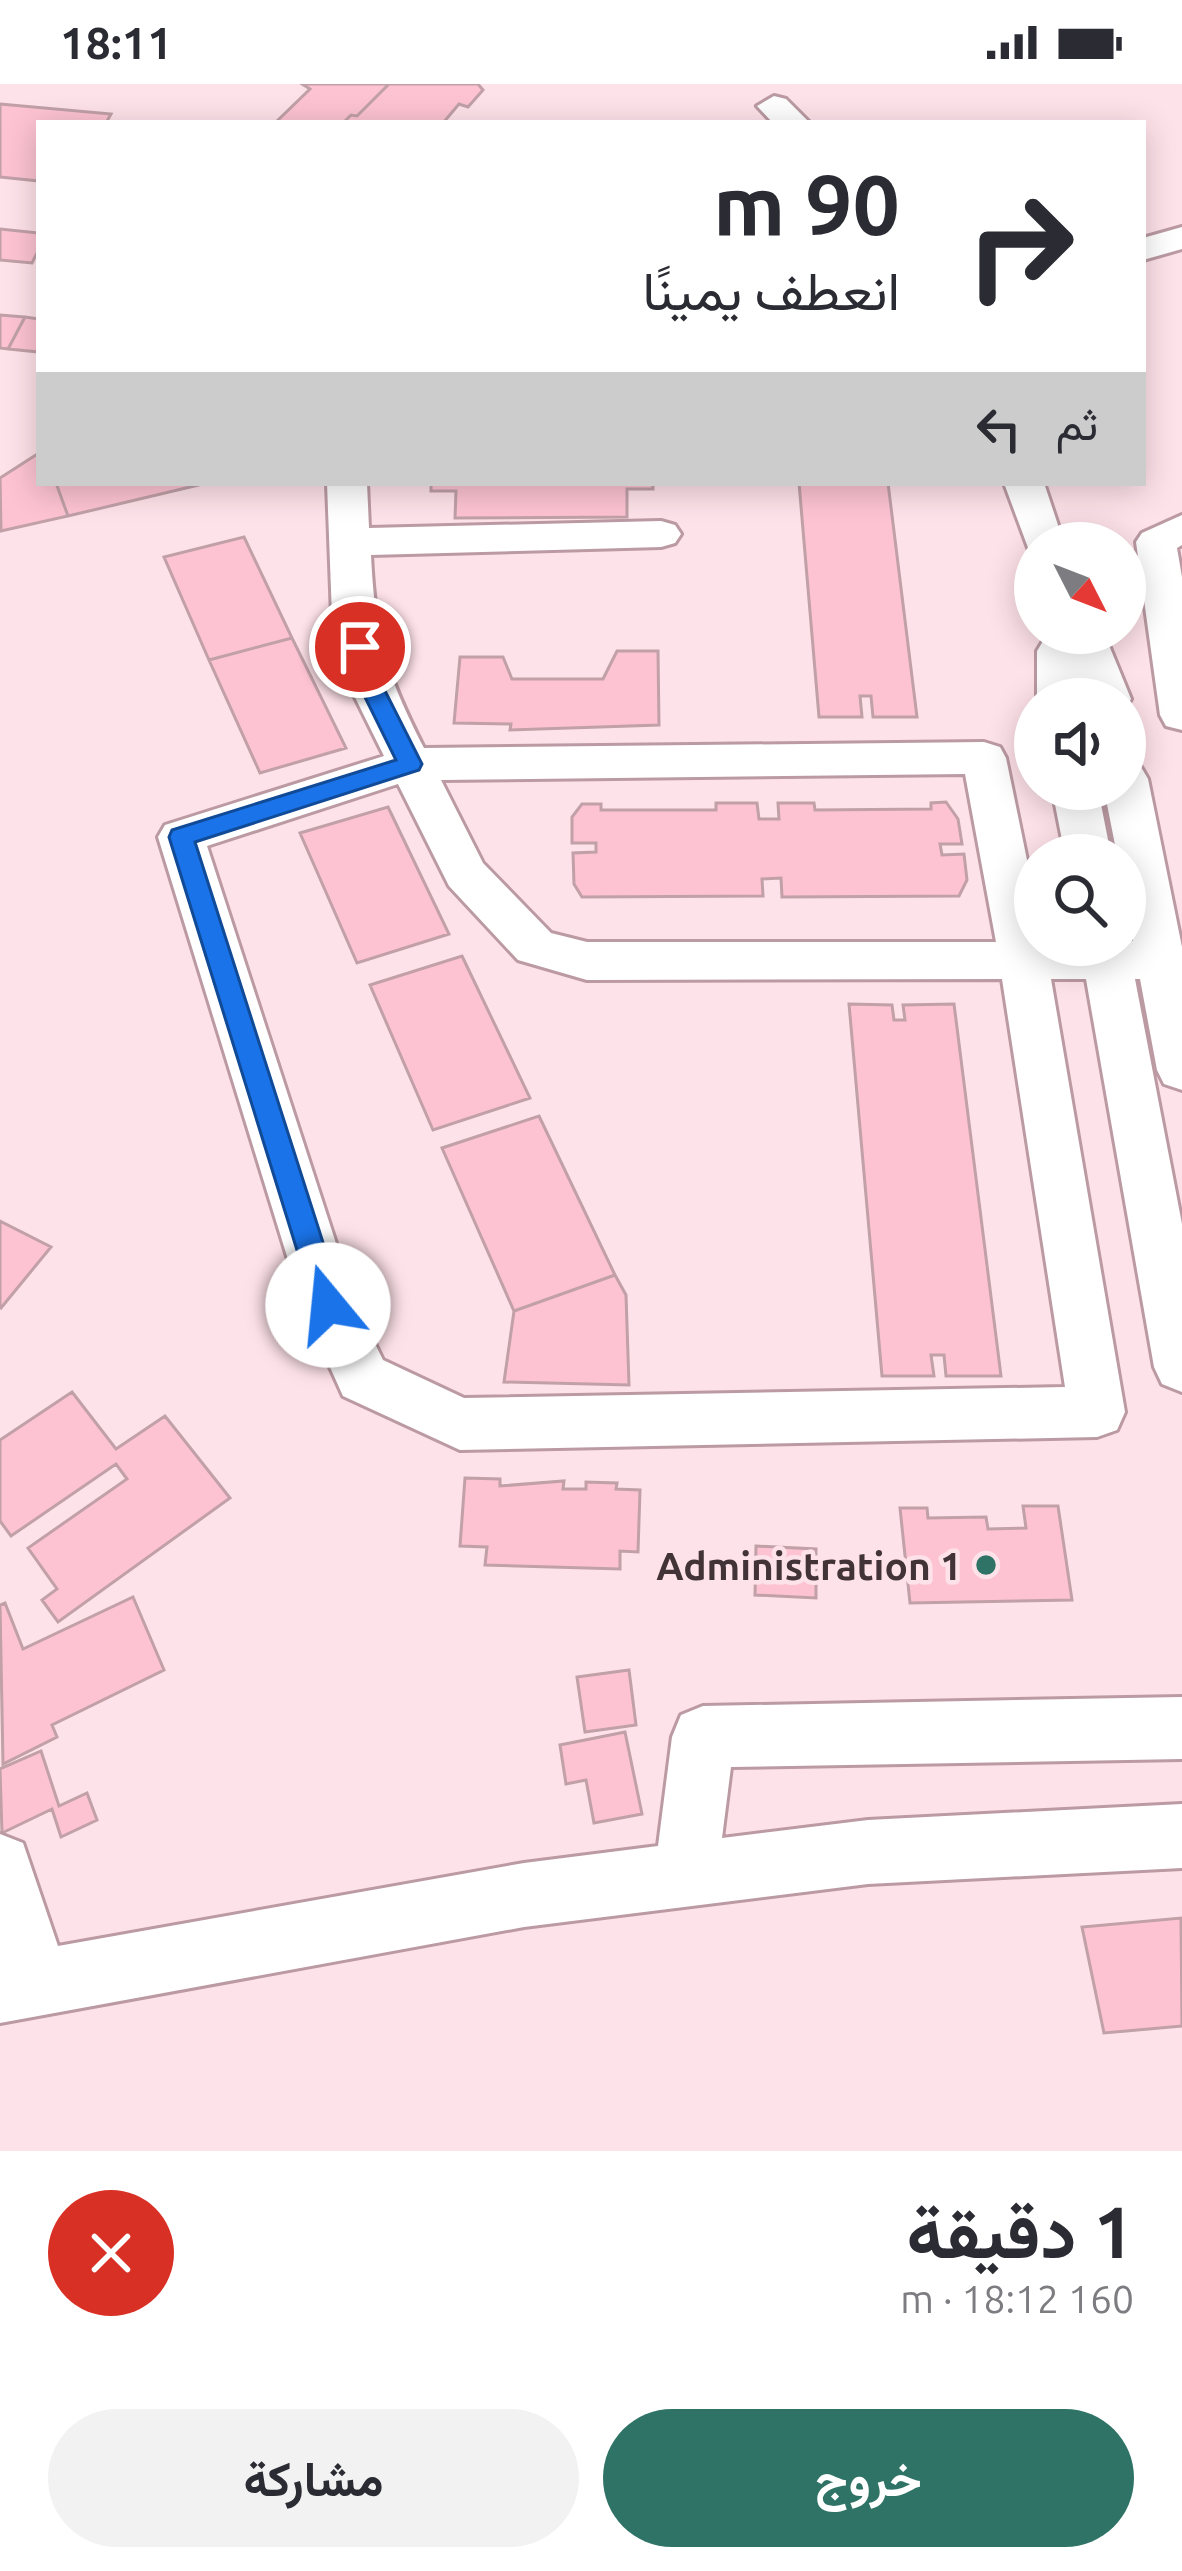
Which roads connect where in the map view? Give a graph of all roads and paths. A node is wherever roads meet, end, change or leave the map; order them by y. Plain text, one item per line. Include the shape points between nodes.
1 (1182, 238) edge
2 (1146, 248) edge
3 (346, 486) edge
4 (1025, 486) edge
5 (1037, 522) edge
6 (1182, 529) edge
7 (661, 534) dead end
8 (350, 542) junction
9 (1182, 715) edge
10 (410, 764) junction
11 (1131, 810) edge
12 (1014, 913) edge
13 (1146, 958) edge
14 (1014, 959) edge
15 (1160, 960) junction
16 (1024, 966) edge
17 (1108, 966) edge
18 (1182, 1070) edge
19 (1182, 1367) edge
20 (1182, 1694) edge
21 (1182, 1728) edge
22 (1113, 1729) junction
23 (1182, 1836) edge
24 (0, 1866) edge
25 (686, 1876) junction
26 (18, 1986) edge

1 - 2 street
3 - 8 street
4 - 5 street
6 - 9 street via 1156,542
7 - 8 street
8 - 10 street via 353,616 367,677
10 - 12 street via 984,758
10 - 14 street via 466,874 535,947 587,961
10 - 16 street via 181,837 328,1305 354,1360 363,1378 460,1424 1097,1412
11 - 15 street
13 - 15 street
15 - 18 street
17 - 19 street
20 - 22 street
21 - 22 street
22 - 25 street via 703,1737
23 - 25 street via 868,1852
24 - 26 street
25 - 26 street via 524,1895

